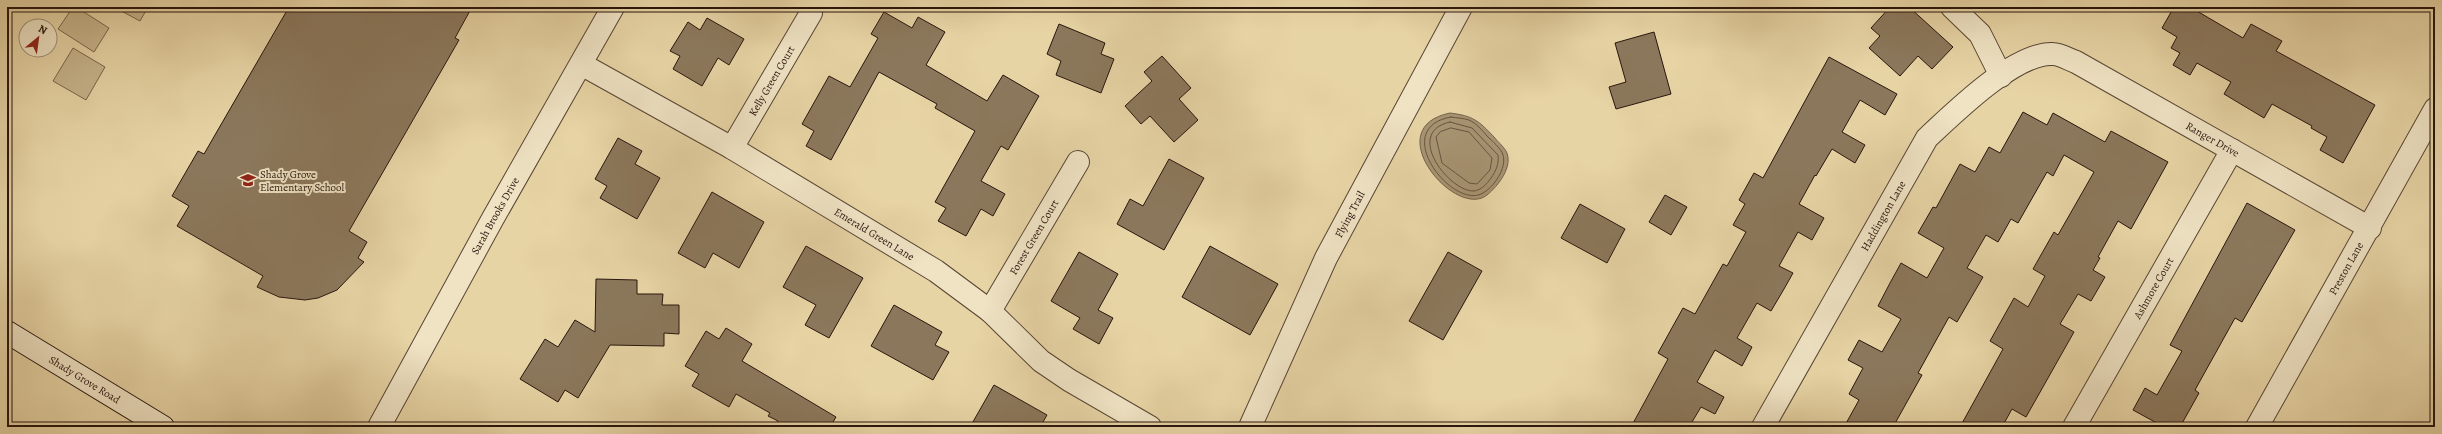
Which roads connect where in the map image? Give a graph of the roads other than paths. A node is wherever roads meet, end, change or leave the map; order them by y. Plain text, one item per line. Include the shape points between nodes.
1 (613, 7) edge
2 (1461, 7) edge
3 (1952, 7) edge
4 (811, 13) dead end
5 (2054, 54) joint
6 (581, 64) junction
7 (2001, 76) junction
8 (2435, 109) edge
9 (732, 148) junction
10 (2232, 150) junction
11 (1078, 162) dead end
12 (2370, 228) junction
13 (990, 311) junction
14 (7, 332) edge
15 (163, 427) edge
16 (379, 427) edge
17 (1150, 427) edge
18 (1250, 427) edge
19 (1763, 427) edge
20 (2074, 427) edge
21 (2257, 427) edge

1 - 6 street, Sarah Brooks Drive
2 - 18 street, Flying Trail via 1326,258
3 - 7 street via 1980,34
4 - 9 street, Kelly Green Court
5 - 7 street, Haddington Lane via 2031,59
5 - 10 street, Ranger Drive via 2076,62
6 - 9 street, Emerald Green Lane
6 - 16 street, Sarah Brooks Drive
7 - 19 street, Haddington Lane via 1966,102 1927,138
8 - 12 street, Preston Lane
9 - 13 street, Emerald Green Lane via 936,270
10 - 12 street, Ranger Drive
10 - 20 street, Ashmore Court
11 - 13 street, Forest Green Court
12 - 21 street, Preston Lane
13 - 17 street, Emerald Green Lane via 1041,361
14 - 15 street, Shady Grove Road

